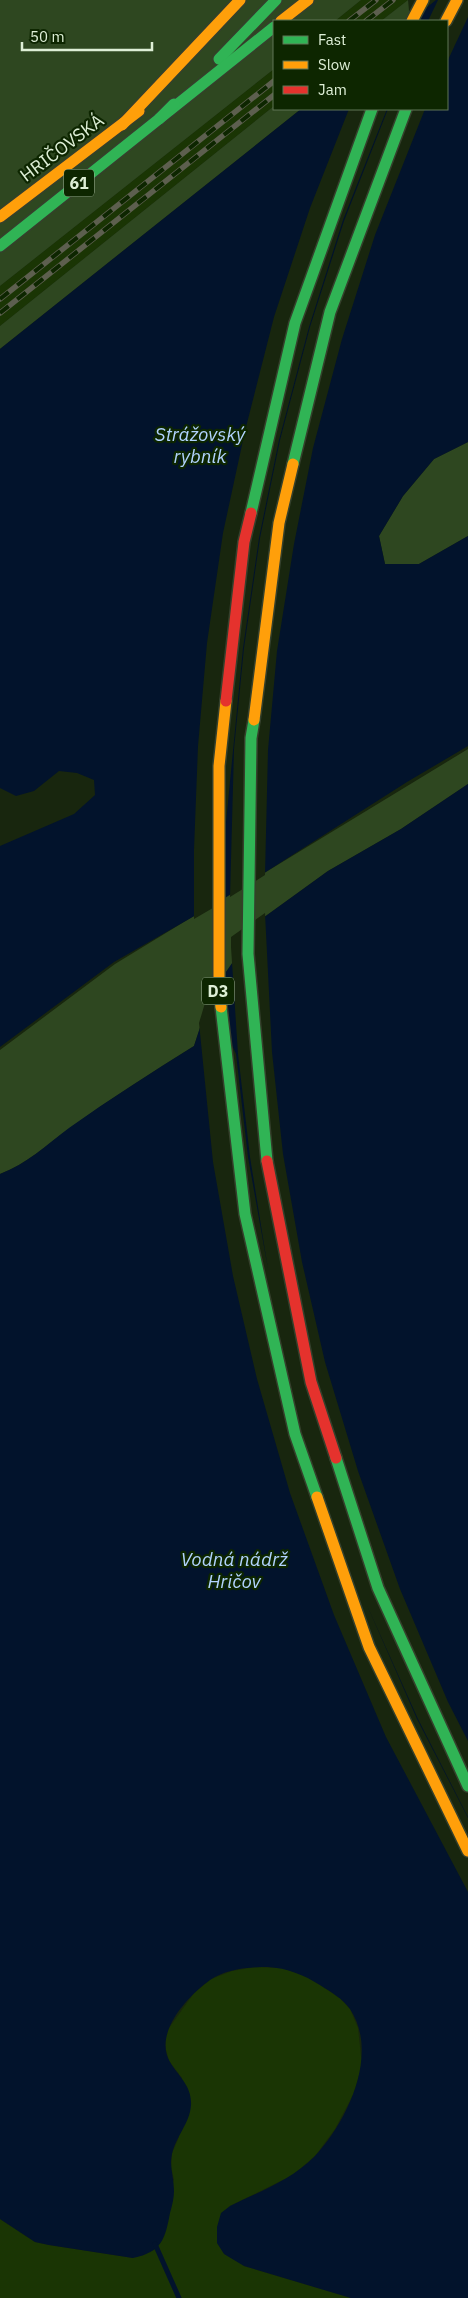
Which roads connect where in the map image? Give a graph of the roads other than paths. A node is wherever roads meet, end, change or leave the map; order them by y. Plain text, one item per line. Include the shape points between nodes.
1 (240, 0) edge
2 (260, 0) edge
3 (276, 0) edge
4 (308, 0) edge
5 (423, 0) edge
6 (457, 0) edge
7 (282, 20) edge
8 (413, 20) edge
9 (447, 20) edge
10 (273, 28) edge
11 (207, 56) dead end
12 (193, 67) dead end
13 (372, 110) edge
14 (406, 110) edge
15 (159, 119) junction
16 (122, 125) junction
17 (0, 217) edge
18 (0, 246) edge
19 (468, 1786) edge
20 (468, 1851) edge

1 - 16 main road
2 - 11 main road
3 - 15 main road, 61
4 - 7 main road
5 - 8 main road
6 - 9 main road
10 - 15 main road
12 - 16 main road, 61
13 - 20 main road, D3 via 325,229 294,327 266,433 244,540 219,755 217,972 223,1061 246,1231 265,1324 290,1418 342,1581 382,1679
14 - 19 main road, D3 via 357,230 323,336 296,440 274,546 259,651 249,757 248,971 255,1067 276,1226 318,1410 371,1568 412,1668
15 - 18 main road, HRIČOVSKÁ / 61
16 - 17 main road, HRIČOVSKÁ / 61

